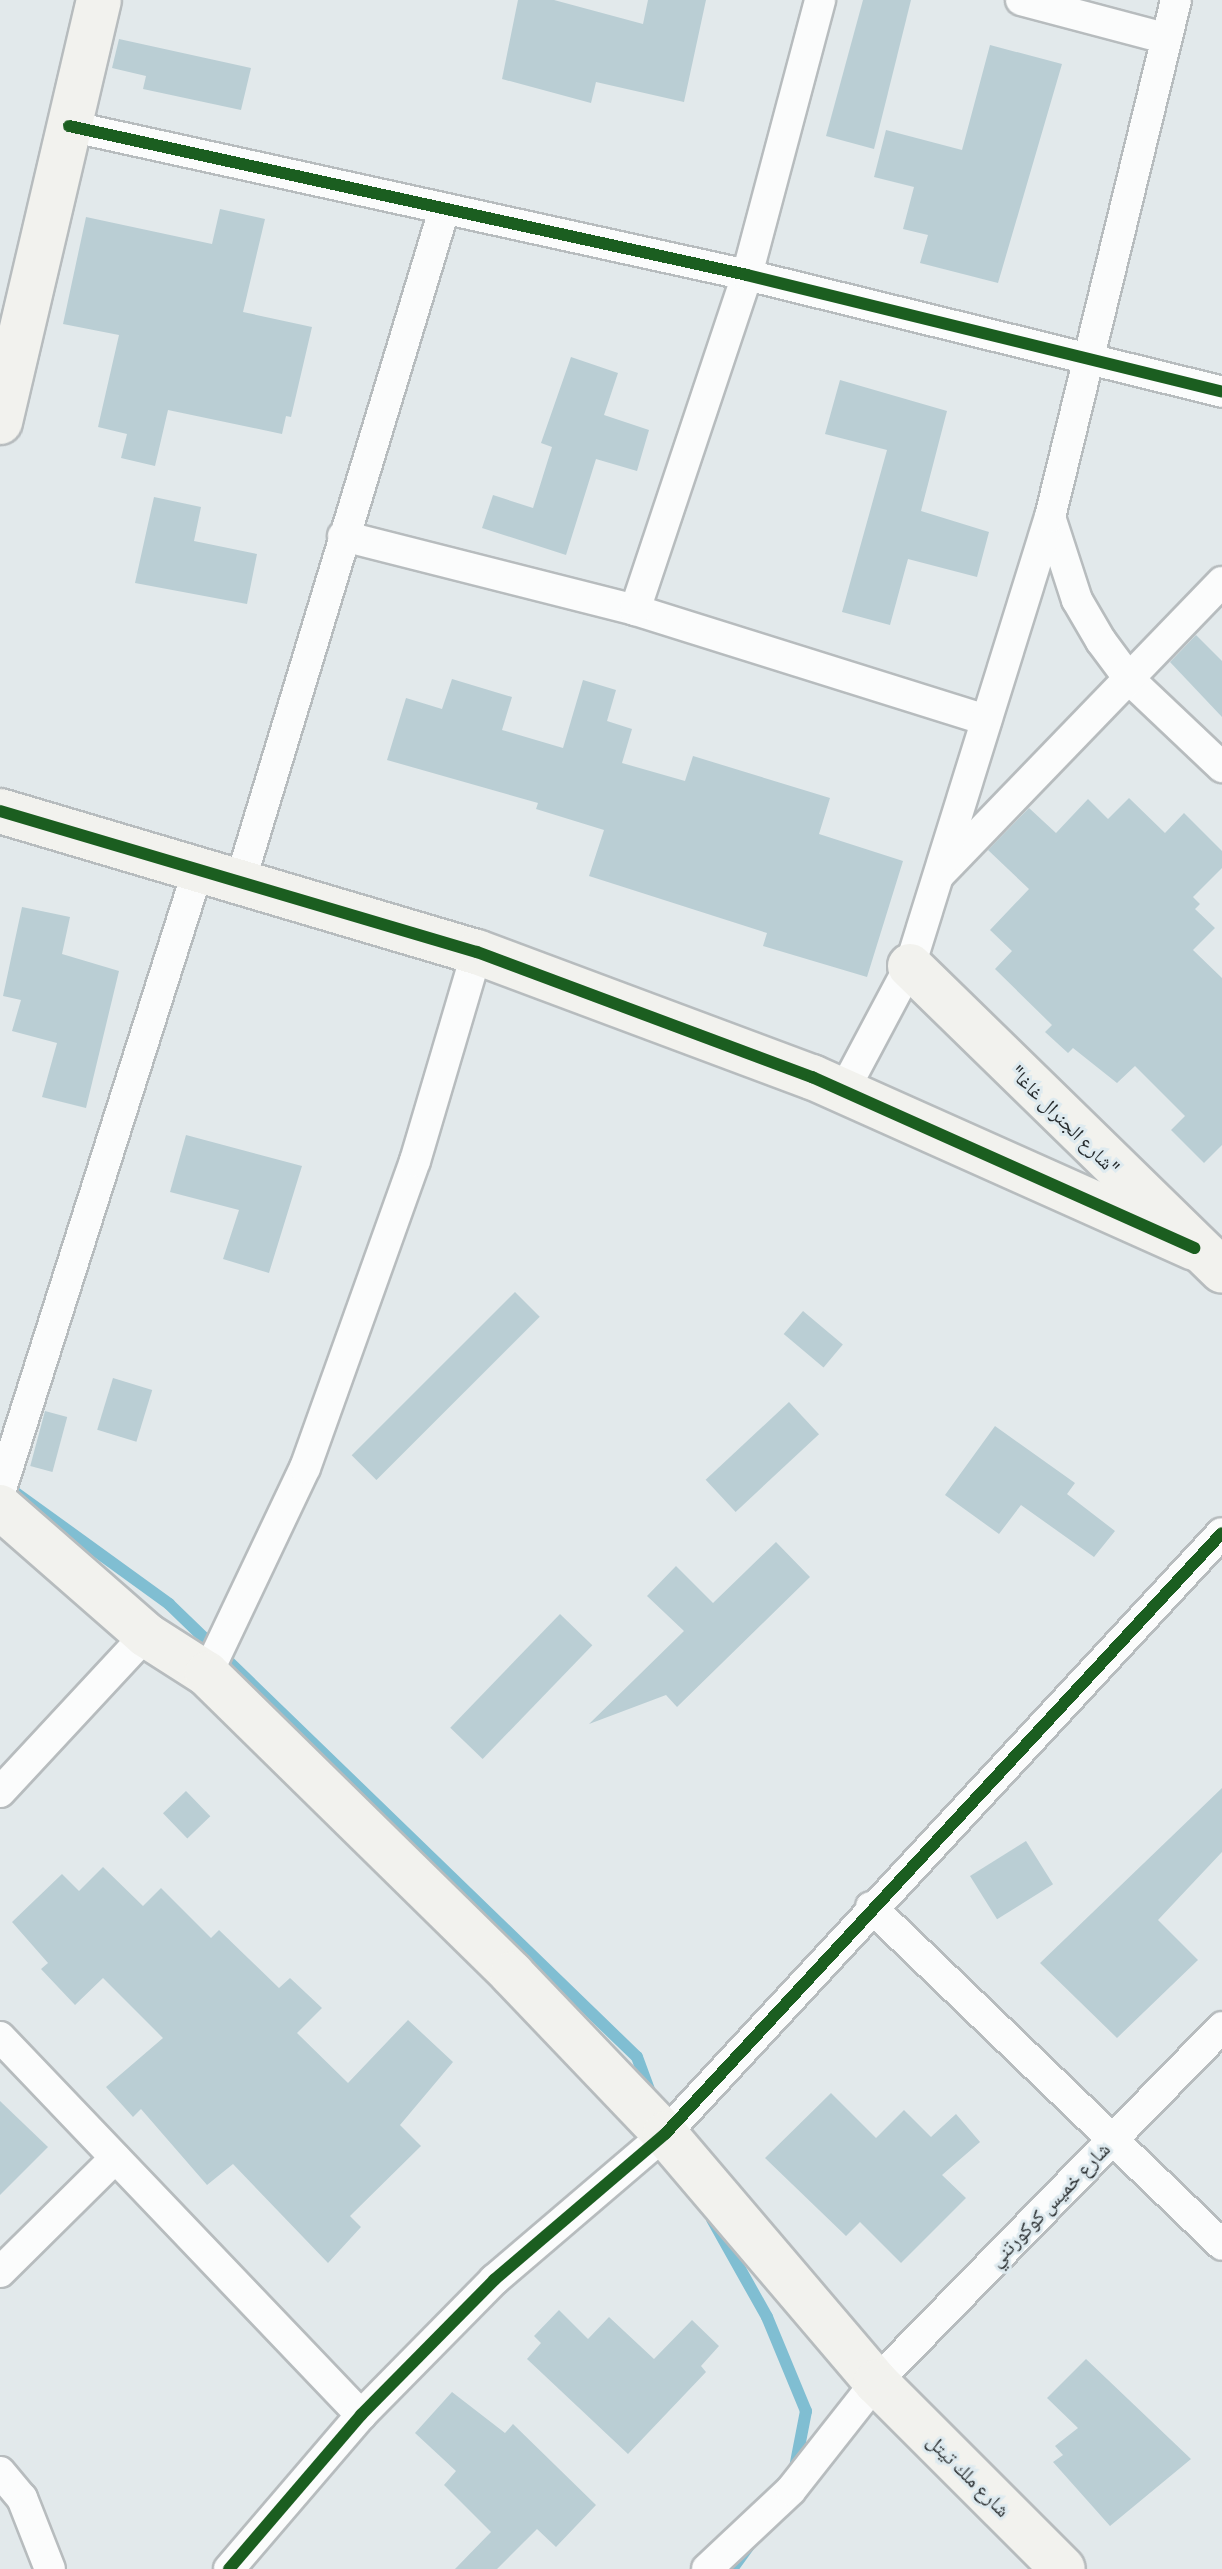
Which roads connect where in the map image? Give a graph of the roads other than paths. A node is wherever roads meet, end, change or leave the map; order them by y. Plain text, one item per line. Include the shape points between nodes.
1 (99, 0) edge
2 (820, 0) edge
3 (1021, 0) edge
4 (1176, 0) edge
5 (1165, 38) junction
6 (69, 126) junction
7 (444, 210) junction
8 (747, 275) junction
9 (1085, 357) junction
10 (1222, 392) edge
11 (0, 422) edge
12 (1050, 517) junction
13 (343, 536) junction
14 (1222, 582) edge
15 (635, 610) junction
16 (1130, 680) junction
17 (986, 720) junction
18 (1222, 767) edge
19 (0, 811) edge
20 (199, 867) junction
21 (241, 879) junction
22 (933, 881) junction
23 (477, 952) junction
24 (910, 966) junction
25 (844, 1090) junction
26 (1208, 1260) edge
27 (0, 1492) edge
28 (0, 1507) edge
29 (1222, 1533) edge
30 (146, 1635) junction
31 (207, 1674) junction
32 (0, 1792) edge
33 (871, 1907) junction
34 (1222, 2027) edge
35 (0, 2037) edge
36 (665, 2134) junction
37 (1113, 2138) junction
38 (115, 2158) junction
39 (1222, 2245) edge
40 (0, 2272) edge
41 (876, 2382) junction
42 (361, 2415) junction
43 (0, 2472) edge
44 (50, 2569) edge
45 (229, 2569) edge
46 (707, 2569) edge
47 (1063, 2569) edge

1 - 6 main road
2 - 8 street
3 - 5 street
4 - 5 street
5 - 9 street
6 - 7 street
6 - 11 main road
7 - 8 street
7 - 13 street
8 - 9 street
8 - 15 street
9 - 10 street
9 - 12 street
12 - 16 street via 1077,600
12 - 17 street
13 - 15 street
13 - 21 street
14 - 16 street
15 - 17 street
16 - 18 street
16 - 22 street
17 - 22 street
19 - 20 main road
20 - 21 main road
20 - 27 street
21 - 23 main road
22 - 24 street
23 - 25 main road
23 - 31 street via 415,1161 305,1468
24 - 25 street
24 - 26 main road, "شارع الجنرال غاغا"
25 - 26 main road
28 - 30 main road, شارع ملك تيتل
29 - 33 street
30 - 31 main road, شارع ملك تيتل
30 - 32 street
31 - 36 main road, شارع ملك تيتل
33 - 36 street
33 - 37 street
34 - 37 street, شارع خميس كوكورتني
35 - 38 street
36 - 41 main road, شارع ملك تيتل
36 - 42 street via 494,2280
37 - 39 street
37 - 41 street, شارع خميس كوكورتني
38 - 40 street
38 - 42 street
41 - 46 street, شارع خميس كوكورتني via 791,2490
41 - 47 main road, شارع ملك تيتل
42 - 45 street
43 - 44 street via 22,2498

